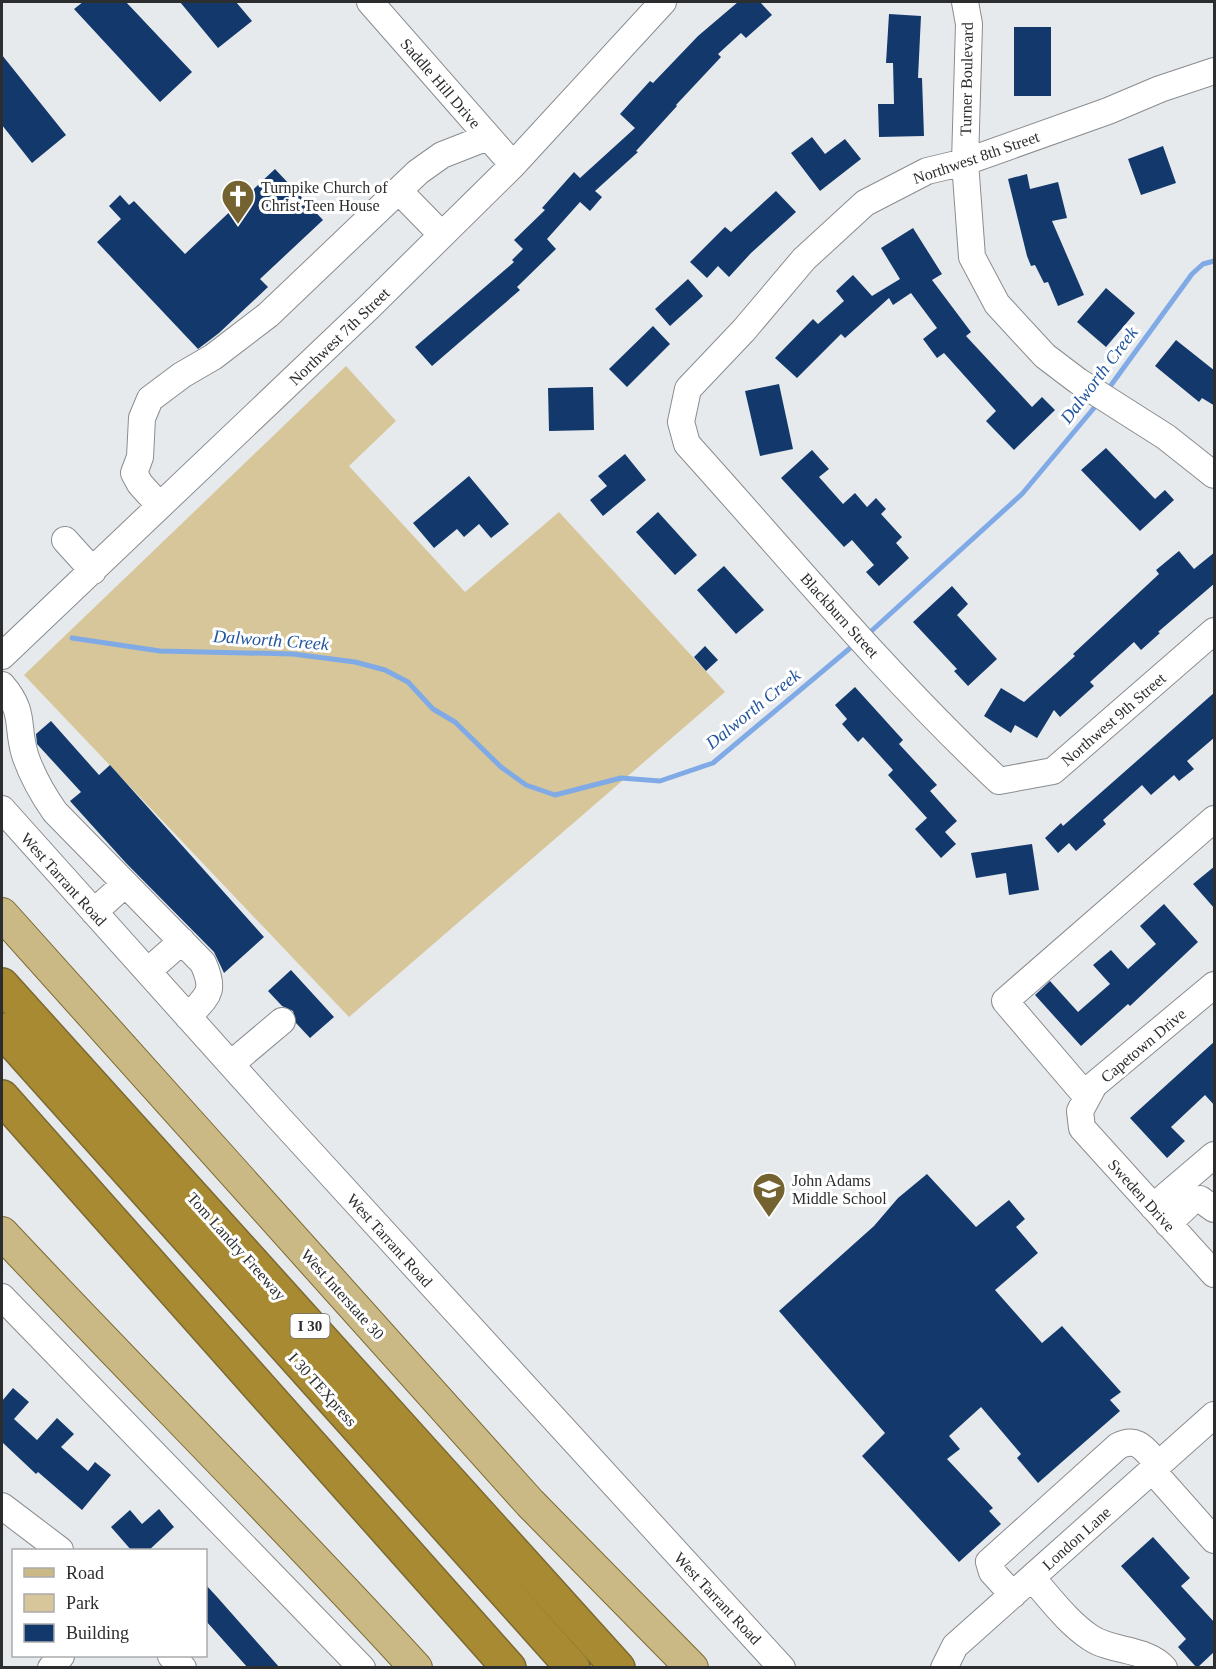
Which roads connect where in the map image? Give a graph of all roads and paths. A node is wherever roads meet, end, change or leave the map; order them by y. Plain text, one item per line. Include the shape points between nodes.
1 (370, 2) edge
2 (663, 2) edge
3 (965, 2) edge
4 (1215, 71) edge
5 (488, 137) junction
6 (965, 162) junction
7 (513, 165) junction
8 (399, 191) junction
9 (442, 235) junction
10 (687, 444) joint
11 (1215, 475) edge
12 (160, 506) junction
13 (65, 540) dead end
14 (93, 571) junction
15 (1215, 631) edge
16 (2, 656) edge
17 (2, 685) edge
18 (11, 742) edge
19 (999, 781) joint
20 (40, 790) junction
21 (5, 813) edge
22 (1215, 819) edge
23 (72, 829) junction
24 (43, 854) junction
25 (125, 884) junction
26 (94, 912) junction
27 (2, 914) edge
28 (182, 941) junction
29 (148, 971) junction
30 (2, 985) edge
31 (1215, 985) edge
32 (188, 1017) junction
33 (282, 1021) dead end
34 (2, 1030) edge
35 (231, 1064) junction
36 (2, 1097) edge
37 (1084, 1104) junction
38 (1215, 1155) edge
39 (1215, 1182) edge
40 (1203, 1205) edge
41 (1161, 1215) junction
42 (2, 1233) edge
43 (1215, 1274) edge
44 (2, 1297) edge
45 (1215, 1415) edge
46 (1155, 1467) junction
47 (2, 1506) edge
48 (1215, 1540) edge
49 (57, 1549) edge
50 (1032, 1578) junction
51 (1013, 1595) junction
52 (172, 1657) edge
53 (183, 1668) edge
54 (362, 1668) edge
55 (416, 1668) edge
56 (509, 1668) edge
57 (573, 1668) edge
58 (618, 1668) edge
59 (692, 1668) edge
60 (782, 1668) edge
61 (944, 1668) edge
62 (1164, 1668) edge

1 - 5 street, Saddle Hill Drive
2 - 7 street, Northwest 7th Street
3 - 6 street, Turner Boulevard via 969,24
4 - 6 street, Northwest 8th Street
5 - 7 street, Saddle Hill Drive
5 - 8 street via 442,155
6 - 10 street, Northwest 8th Street via 927,171 865,203 804,260 688,389 681,422
6 - 11 street, Turner Boulevard via 972,257 998,304 1045,356 1166,437
7 - 9 street, Northwest 7th Street
8 - 9 street
8 - 12 street via 268,315 150,399 142,418 140,457 134,473
9 - 12 street, Northwest 7th Street
10 - 19 street, Blackburn Street via 881,660
12 - 14 street, Northwest 7th Street
13 - 14 street
14 - 16 street, Northwest 7th Street
15 - 19 street, Northwest 9th Street via 1053,771
17 - 18 street via 15,701
18 - 20 street via 26,757
20 - 21 street
20 - 23 street
21 - 24 street, West Tarrant Road
22 - 37 street, Sweden Drive via 1005,1001
23 - 24 street
23 - 25 street
24 - 26 street, West Tarrant Road
25 - 26 street
25 - 28 street
26 - 29 street, West Tarrant Road
27 - 59 main road, West Interstate 30 via 530,1503
28 - 29 street
28 - 32 street via 203,963 212,982 208,995
29 - 32 street, West Tarrant Road
30 - 58 highway, Tom Landry Freeway / I 30
31 - 37 street, Capetown Drive via 1094,1085
32 - 35 street, West Tarrant Road
33 - 35 street
34 - 57 highway, I 30 TEXpress
35 - 60 street, West Tarrant Road
36 - 56 highway
37 - 41 street, Sweden Drive via 1082,1128
38 - 41 street
39 - 40 street
40 - 41 street
41 - 43 street, Sweden Drive
42 - 55 main road via 300,1541
44 - 54 street
45 - 46 street, London Lane
46 - 48 street
46 - 50 street, London Lane
46 - 51 street via 1137,1442 1129,1440 1118,1446 989,1562 992,1572
47 - 49 street
50 - 51 street, London Lane
50 - 62 street via 1091,1638 1136,1653
51 - 61 street, London Lane via 955,1646
52 - 53 street

